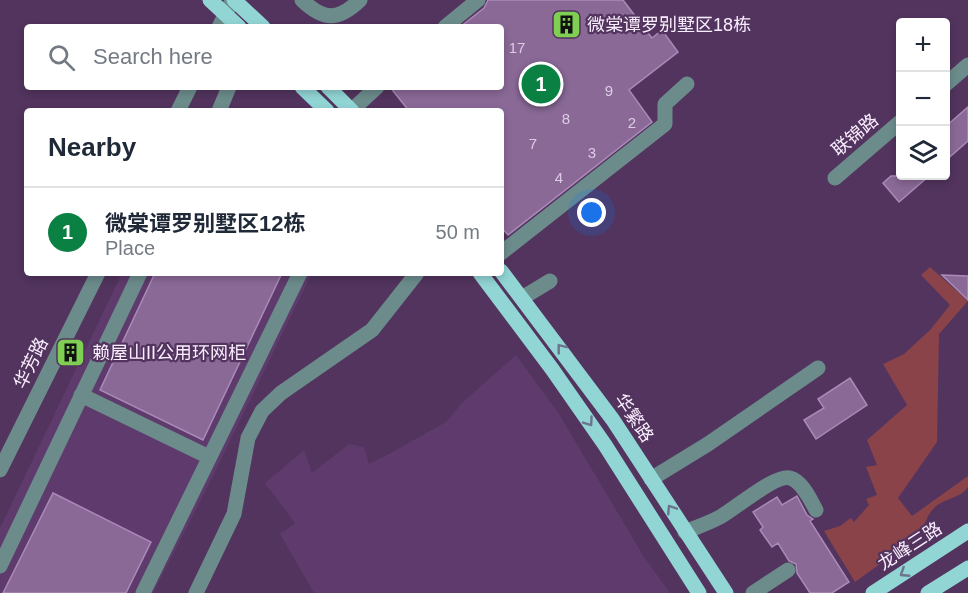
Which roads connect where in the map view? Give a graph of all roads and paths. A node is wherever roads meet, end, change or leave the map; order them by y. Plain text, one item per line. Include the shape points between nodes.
1 (210, 0) edge
2 (234, 0) edge
3 (302, 0) edge
4 (360, 0) edge
5 (478, 0) edge
6 (222, 21) edge
7 (258, 24) edge
8 (449, 24) edge
9 (968, 65) edge
10 (950, 80) edge
11 (687, 84) dead end
12 (188, 90) edge
13 (228, 90) edge
14 (305, 90) edge
15 (331, 90) edge
16 (374, 90) edge
17 (180, 108) edge
18 (220, 108) edge
19 (324, 108) edge
20 (348, 108) edge
21 (354, 108) edge
22 (896, 125) edge
23 (835, 178) dead end
24 (504, 251) edge
25 (504, 275) edge
26 (97, 276) edge
27 (139, 276) edge
28 (299, 276) edge
29 (415, 276) edge
30 (482, 276) edge
31 (550, 281) dead end
32 (522, 298) junction
33 (818, 368) dead end
34 (81, 395) junction
35 (210, 457) junction
36 (0, 470) edge
37 (651, 479) junction
38 (816, 510) dead end
39 (968, 531) edge
40 (685, 532) junction
41 (0, 566) edge
42 (968, 568) edge
43 (788, 570) dead end
44 (143, 593) edge
45 (196, 593) edge
46 (699, 593) edge
47 (726, 593) edge
48 (753, 593) edge
49 (873, 593) edge
50 (928, 593) edge

1 - 6 main road
2 - 6 street
2 - 7 main road
3 - 4 street via 317,13 334,16 345,13
5 - 8 street
9 - 10 street
11 - 24 street via 665,104 665,123
12 - 17 street
13 - 18 street
14 - 19 main road
15 - 20 main road
16 - 21 street
22 - 23 street, 联锦路
25 - 32 main road, 华繁路
26 - 36 street, 华芳路
27 - 34 street
28 - 35 street
29 - 45 street via 372,330 269,402 257,418 248,438 234,514
30 -> 46 main road via 605,445
31 - 32 street
37 -> 32 main road, 华繁路 via 613,420
33 - 37 street
34 - 35 street
34 - 41 street
35 - 44 street
40 -> 37 main road, 华繁路
38 - 40 street via 799,483 784,477 724,515
39 -> 49 main road, 龙峰三路
40 - 47 main road, 华繁路
42 - 50 main road
43 - 48 street

